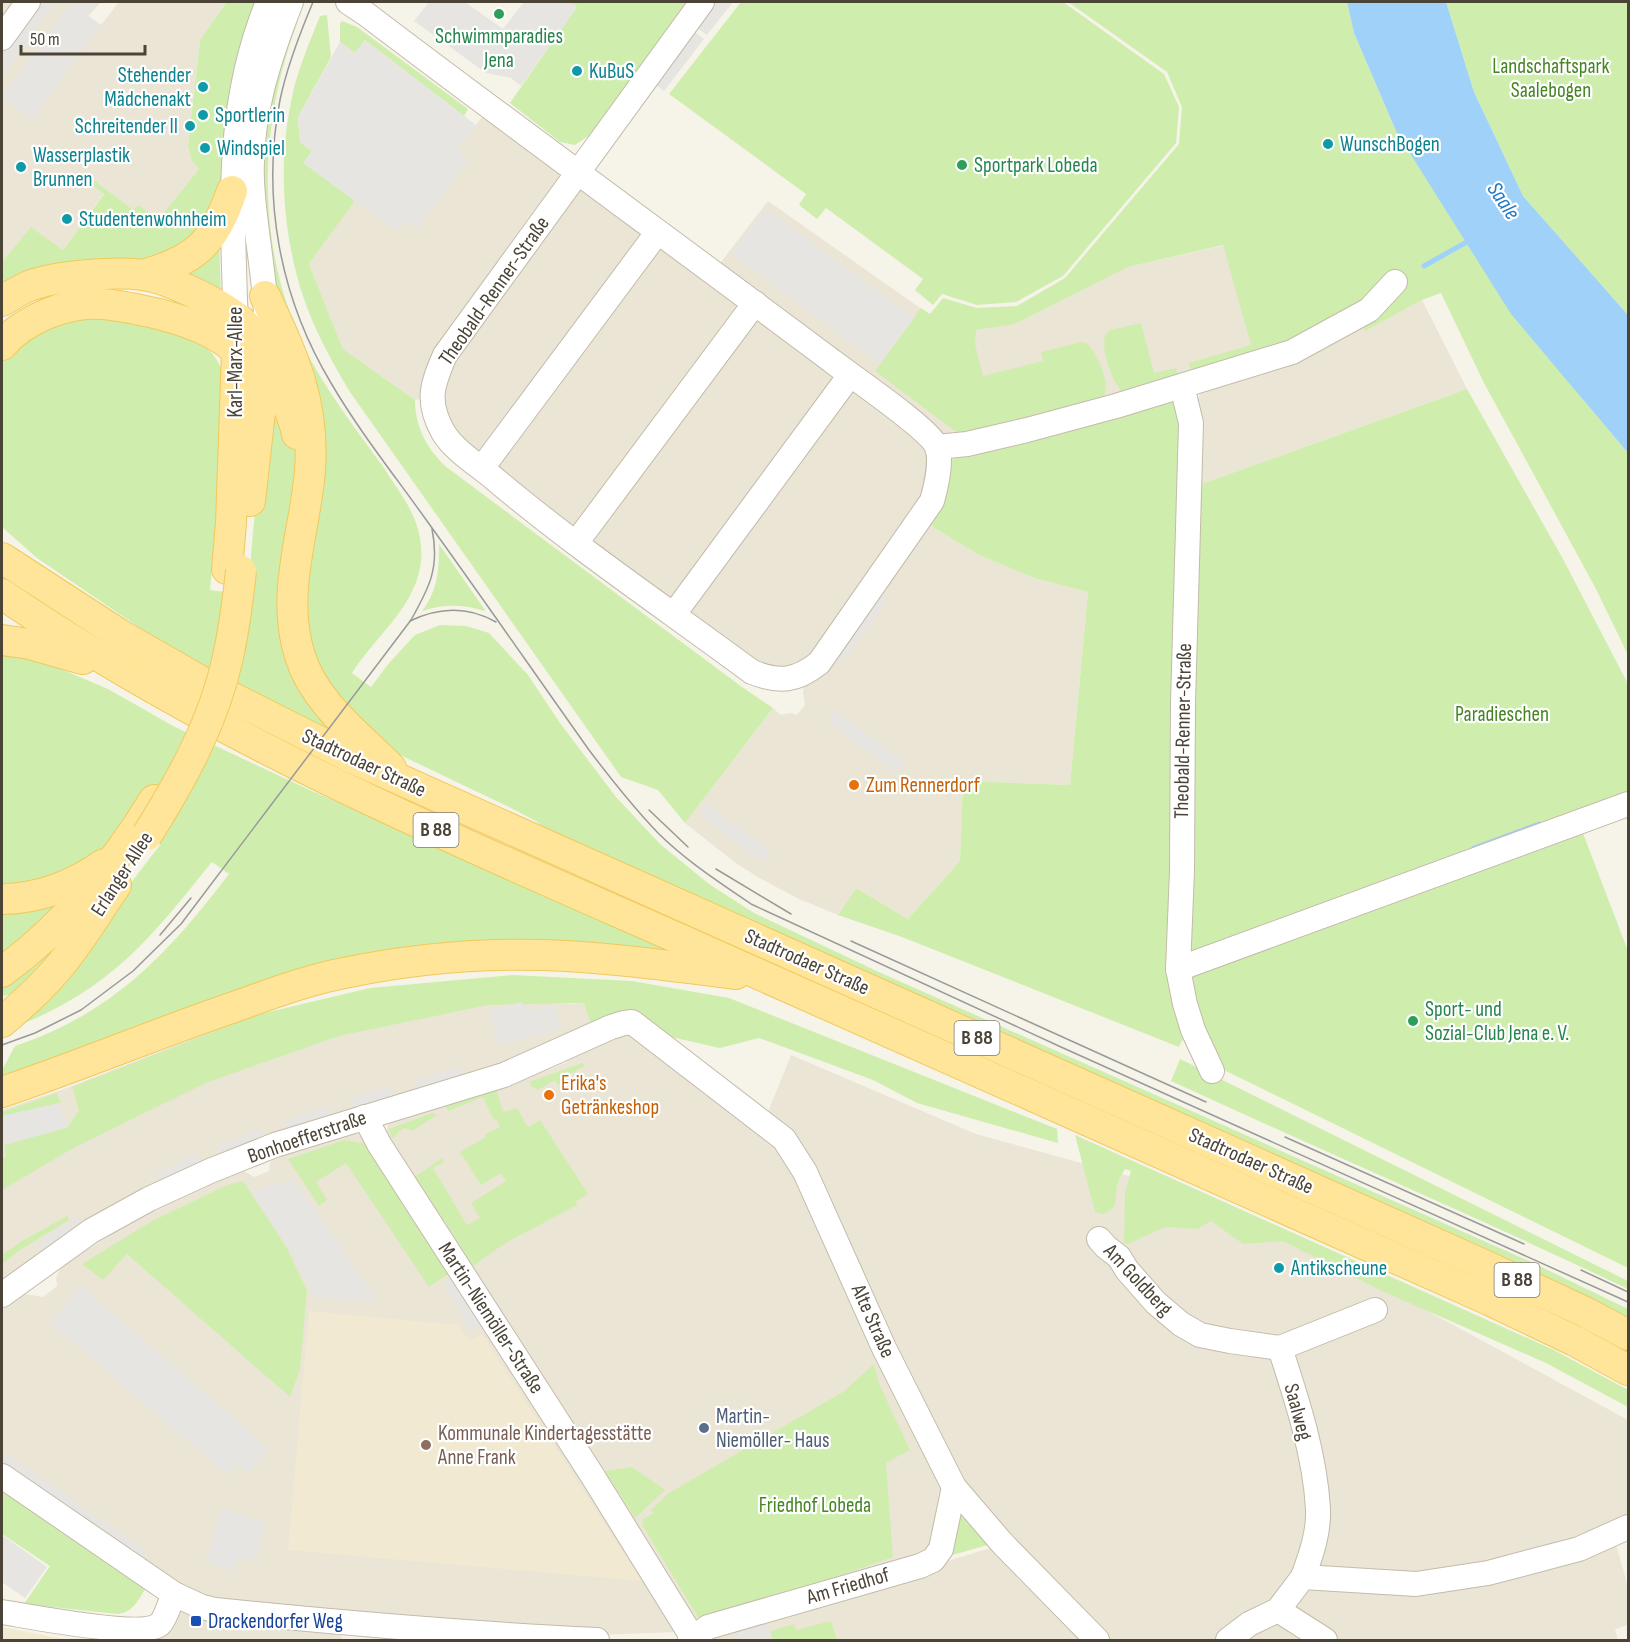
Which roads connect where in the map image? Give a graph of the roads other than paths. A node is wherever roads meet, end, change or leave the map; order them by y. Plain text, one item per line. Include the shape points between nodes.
1 (28, 2) edge
2 (268, 2) edge
3 (291, 2) edge
4 (348, 2) edge
5 (702, 2) edge
6 (2, 38) edge
7 (578, 174) junction
8 (232, 191) junction
9 (657, 233) junction
10 (143, 275) junction
11 (1395, 282) dead end
12 (265, 296) junction
13 (2, 302) edge
14 (755, 303) junction
15 (236, 318) junction
16 (2, 345) edge
17 (237, 351) junction
18 (266, 367) junction
19 (850, 375) junction
20 (1182, 386) junction
21 (937, 447) junction
22 (482, 468) junction
23 (304, 506) junction
24 (576, 543) junction
25 (2, 549) edge
26 (12, 565) edge
27 (234, 570) junction
28 (2, 594) edge
29 (674, 614) junction
30 (2, 640) edge
31 (134, 678) junction
32 (203, 714) joint
33 (409, 784) junction
34 (1629, 804) edge
35 (142, 831) junction
36 (119, 854) junction
37 (2, 899) edge
38 (1178, 969) junction
39 (2, 972) edge
40 (768, 978) junction
41 (7, 1012) edge
42 (632, 1022) joint
43 (1212, 1071) dead end
44 (2, 1092) edge
45 (365, 1117) junction
46 (1099, 1239) dead end
47 (2, 1295) edge
48 (1375, 1310) dead end
49 (1629, 1335) edge
50 (1280, 1348) junction
51 (1629, 1370) edge
52 (2, 1476) edge
53 (954, 1487) junction
54 (1629, 1527) edge
55 (1303, 1577) junction
56 (174, 1594) junction
57 (1278, 1610) junction
58 (2, 1612) edge
59 (349, 1632) edge
60 (692, 1640) edge
61 (597, 1641) edge
62 (1097, 1641) edge
63 (1228, 1641) edge
64 (1325, 1641) edge

1 - 6 street
2 - 8 street, Karl-Marx-Allee via 242,87
3 - 12 street, Karl-Marx-Allee via 268,63 255,129 252,178
4 - 7 street
5 - 7 street, Theobald-Renner-Straße
7 - 9 street
7 - 22 street, Theobald-Renner-Straße via 445,355 434,381 431,403 444,434
8 - 10 main road via 223,217 203,245 174,265
8 - 15 street, Karl-Marx-Allee
9 - 14 street
9 - 22 street
10 - 13 main road via 59,279 30,286
10 - 15 main road via 182,288
11 - 20 street via 1369,310 1300,349
12 - 18 street, Karl-Marx-Allee
12 - 23 main road via 292,353 308,413 310,472
14 - 19 street
14 - 24 street
15 - 17 street, Karl-Marx-Allee
15 - 18 main road via 255,339
16 - 17 main road via 31,322 52,312 99,304 186,322 218,336
17 - 27 main road, Karl-Marx-Allee via 231,523
18 - 23 main road via 295,423
18 - 27 main road, Karl-Marx-Allee
19 - 21 street via 920,428
19 - 29 street
20 - 21 street via 1027,430
20 - 38 street, Theobald-Renner-Straße via 1191,423
21 - 29 street, Theobald-Renner-Straße via 939,474 932,501 819,663 805,674 786,679 752,672
22 - 24 street, Theobald-Renner-Straße
23 - 33 main road via 291,606 300,658 325,702
24 - 29 street, Theobald-Renner-Straße
25 - 26 main road, Stadtrodaer Straße
26 - 33 main road, Stadtrodaer Straße / B 88 via 211,687
27 - 32 main road, Karl-Marx-Allee, bridge via 228,658
28 - 31 main road, Stadtrodaer Straße / B 88
30 - 31 main road via 42,647
31 - 40 main road, Stadtrodaer Straße / B 88 via 279,757
32 - 35 main road, Erlanger Allee, bridge via 185,773
33 - 49 main road, Stadtrodaer Straße / B 88 via 1485,1265
34 - 38 street
35 - 36 main road, Erlanger Allee
35 - 41 main road, Erlanger Allee via 75,947 57,969
36 - 37 main road via 58,888
36 - 39 main road, Erlanger Allee via 72,910
38 - 43 street, Theobald-Renner-Straße via 1193,1030
40 - 44 main road via 540,955 391,964 300,984
40 - 51 main road, Stadtrodaer Straße / B 88 via 1489,1300
42 - 45 street, Bonhoefferstraße via 611,1027 504,1075
42 - 53 street, Alte Straße via 784,1139 805,1172 884,1348
45 - 47 street, Bonhoefferstraße via 275,1145 149,1199 91,1231
45 - 60 street, Martin-Niemöller-Straße
46 - 50 street, Am Goldberg via 1156,1303 1181,1324 1200,1335
48 - 50 street
50 - 55 street, Saalweg via 1308,1443 1318,1511 1314,1545
52 - 56 street
53 - 60 street, Am Friedhof via 941,1549 933,1560 708,1627
53 - 62 street, Alte Straße
54 - 55 street via 1580,1549 1488,1573 1426,1583
55 - 57 street, Saalweg
56 - 58 street via 161,1623 151,1628 90,1627
56 - 59 street via 215,1610
57 - 63 street, Saalweg via 1249,1624
57 - 64 street
59 - 61 street

